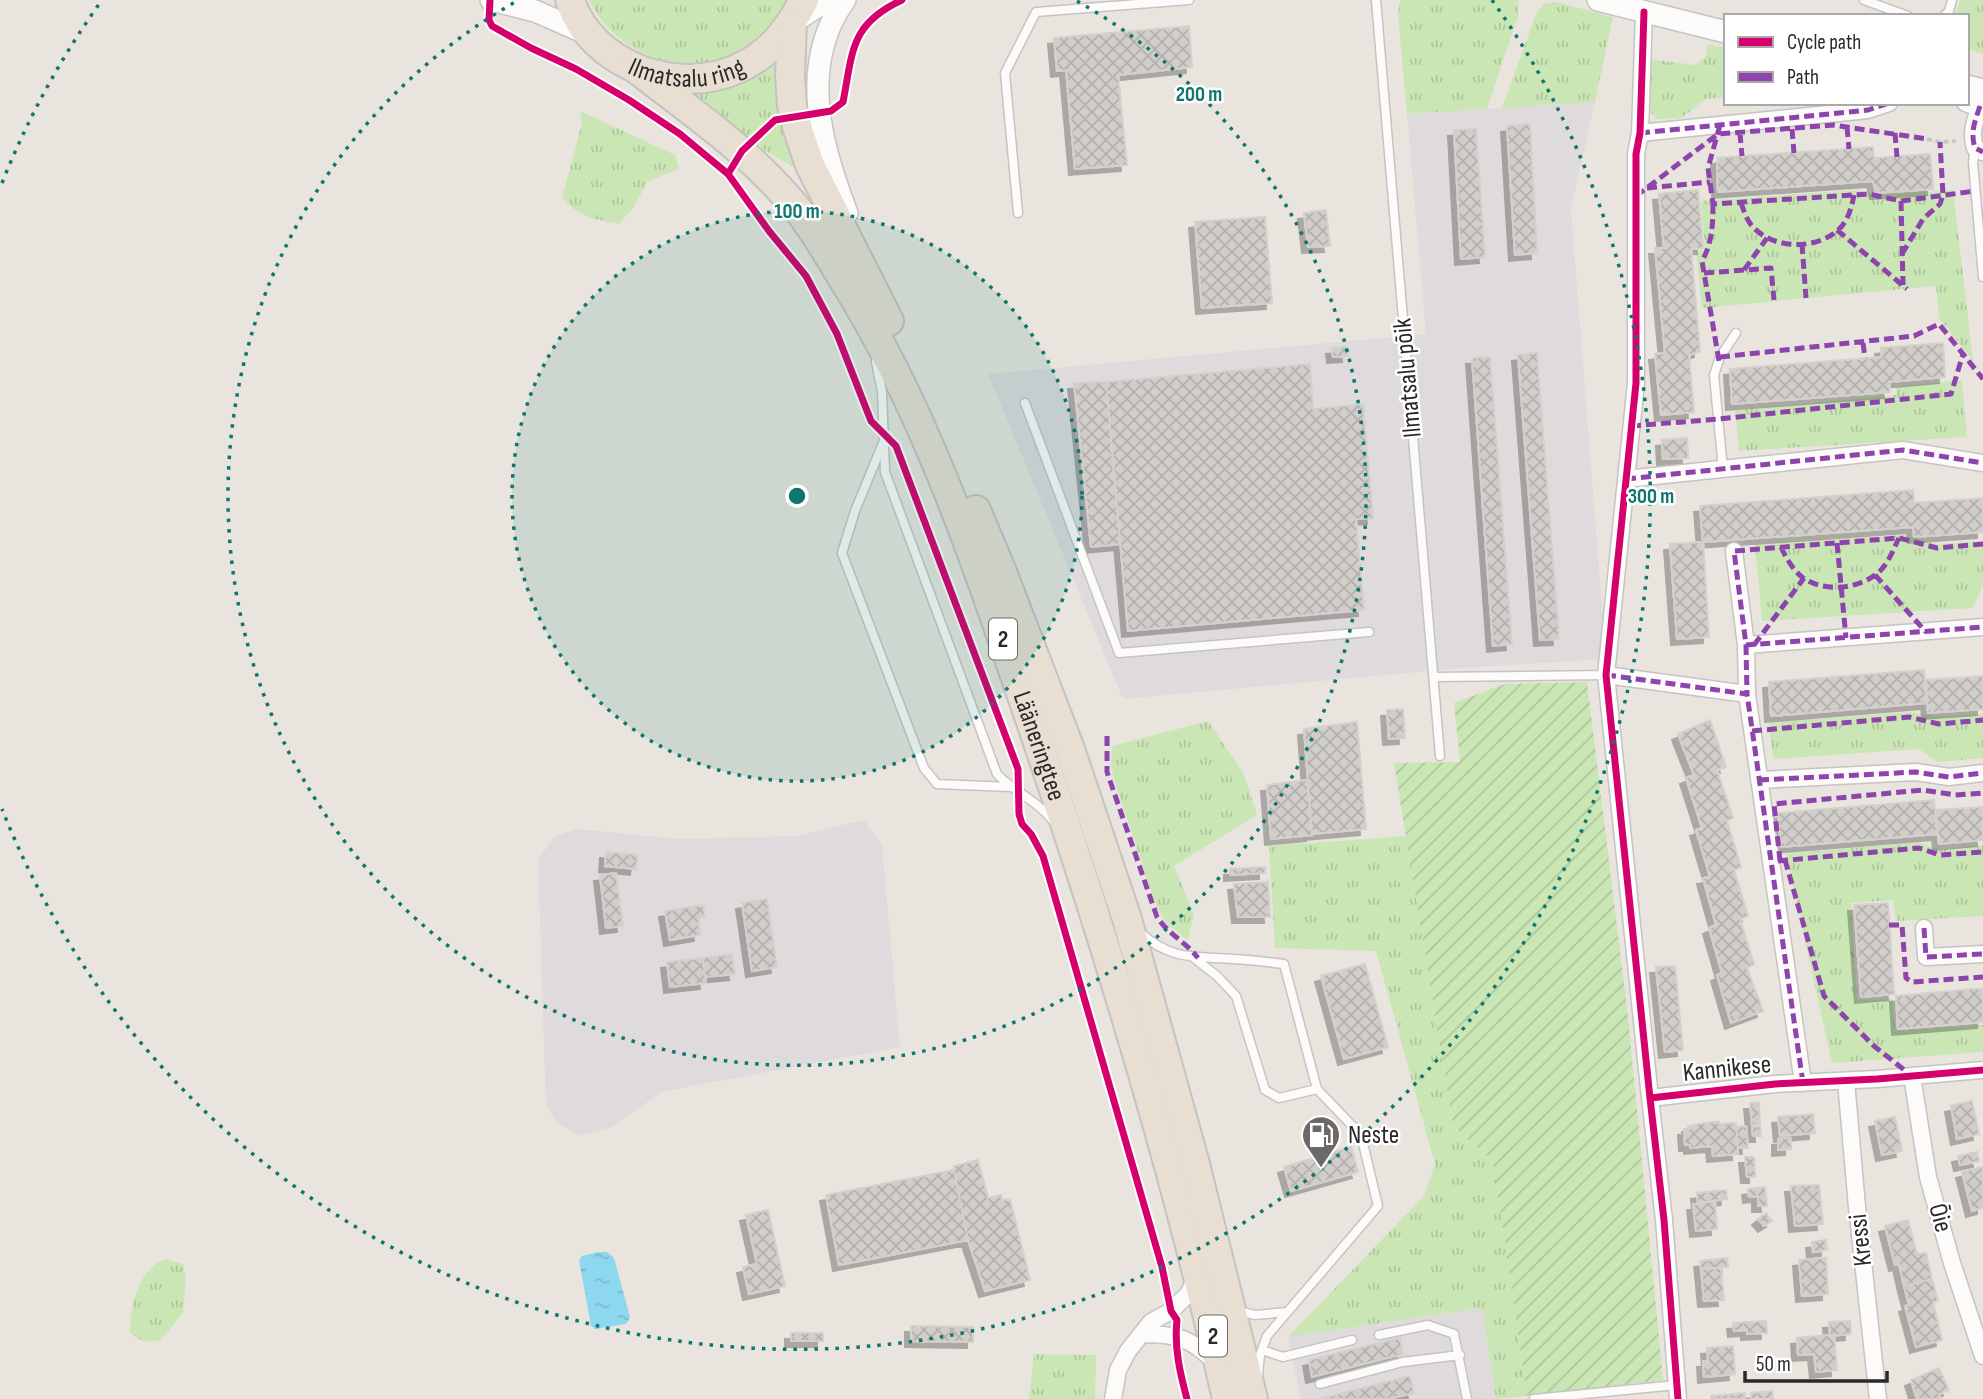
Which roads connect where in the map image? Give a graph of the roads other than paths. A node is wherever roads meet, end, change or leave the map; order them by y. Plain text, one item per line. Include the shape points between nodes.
1 (491, 0) edge
2 (570, 0) edge
3 (828, 0) edge
4 (845, 0) edge
5 (1189, 0) edge
6 (1376, 0) edge
7 (1598, 0) edge
8 (1864, 0) edge
9 (798, 12) edge
10 (1644, 12) junction
11 (1902, 14) edge
12 (1724, 32) edge
13 (590, 35) junction
14 (635, 68) junction
15 (1978, 101) edge
16 (1883, 105) edge
17 (1640, 133) junction
18 (1979, 150) edge
19 (1018, 213) dead end
20 (1983, 277) edge
21 (846, 284) junction
22 (1736, 333) dead end
23 (898, 339) junction
24 (871, 345) dead end
25 (876, 358) dead end
26 (1025, 403) dead end
27 (884, 440) junction
28 (1983, 463) edge
29 (1723, 469) junction
30 (1626, 479) junction
31 (1734, 551) dead end
32 (1983, 627) edge
33 (1369, 632) dead end
34 (1746, 645) junction
35 (1606, 675) junction
36 (1434, 677) junction
37 (1747, 694) junction
38 (1440, 756) dead end
39 (1983, 773) edge
40 (1759, 780) junction
41 (1010, 787) junction
42 (1074, 853) junction
43 (1127, 919) junction
44 (1924, 928) dead end
45 (1983, 954) edge
46 (1194, 958) junction
47 (1983, 1070) edge
48 (1912, 1076) junction
49 (1846, 1081) junction
50 (1803, 1083) junction
51 (1317, 1089) junction
52 (1650, 1098) junction
53 (1197, 1274) junction
54 (1233, 1310) junction
55 (1287, 1312) junction
56 (1142, 1334) junction
57 (1379, 1335) dead end
58 (1352, 1340) dead end
59 (1262, 1350) junction
60 (1460, 1355) junction
61 (1983, 1356) edge
62 (1219, 1366) junction
63 (1320, 1384) dead end
64 (1677, 1392) edge
65 (1113, 1399) edge
66 (1227, 1399) edge
67 (1253, 1399) edge
68 (1261, 1399) edge
69 (1468, 1399) edge
70 (1534, 1399) edge
71 (1878, 1399) edge

1 - 13 street via 535,11
2 - 13 highway, Ilmatsalu ring
3 - 9 street
4 - 23 street via 822,43 819,113 823,144
5 - 19 lane via 1036,12 1005,73
6 - 36 lane, Ilmatsalu põik
7 - 10 street
8 - 11 lane
9 - 14 highway, Ilmatsalu ring via 769,50 739,69 704,79 669,79
9 - 23 highway, Lääneringtee / 2 via 790,76 798,130 810,165
10 - 12 street
10 - 17 street
13 - 14 highway, Ilmatsalu ring
14 - 21 highway, Lääneringtee / 2 via 742,152 797,209
15 - 18 street via 1972,127
16 - 17 street
17 - 30 street via 1636,154 1636,383
18 - 20 lane via 1973,162
21 - 24 lane
21 - 42 highway, Lääneringtee / 2 via 876,332 923,428 963,527
22 - 29 lane via 1714,375
23 - 43 highway, Lääneringtee / 2 via 1002,572 1070,749
25 - 27 lane
26 - 33 lane via 1119,653
27 - 41 lane via 885,472 997,774
27 - 41 lane via 842,553 924,768 936,785
28 - 29 street via 1903,450
29 - 30 street
30 - 35 street
31 - 34 street
32 - 34 street
34 - 37 street
35 - 36 lane
35 - 37 street
35 - 52 street
36 - 38 lane, Ilmatsalu põik
37 - 40 street
39 - 40 street
40 - 50 street
41 - 42 lane via 1040,806
42 - 53 highway, Lääneringtee / 2 via 1126,1016
43 - 46 lane via 1167,952
43 - 54 highway, Lääneringtee / 2
44 - 45 street via 1926,957
46 - 51 lane via 1236,996 1265,1090 1279,1098
46 - 51 lane via 1284,964
47 - 48 street, Kannikese
48 - 49 street, Kannikese
48 - 61 street, Õie via 1928,1177
49 - 50 street, Kannikese
49 - 71 street, Kressi
50 - 52 street, Kannikese
51 - 55 lane via 1362,1135 1378,1206
52 - 64 street, Kannikese
53 - 54 lane
53 - 56 street via 1189,1293
53 - 62 highway, Lääneringtee / 2
54 - 55 lane via 1255,1315
54 - 67 highway, Lääneringtee / 2
55 - 59 lane
56 - 62 street via 1182,1338 1199,1346
56 - 65 street via 1118,1370
57 - 60 lane via 1429,1325 1454,1334
58 - 59 lane via 1283,1357
59 - 68 lane via 1258,1374
60 - 63 lane via 1404,1362
60 - 69 lane
62 - 66 highway, Lääneringtee / 2
64 - 70 lane

